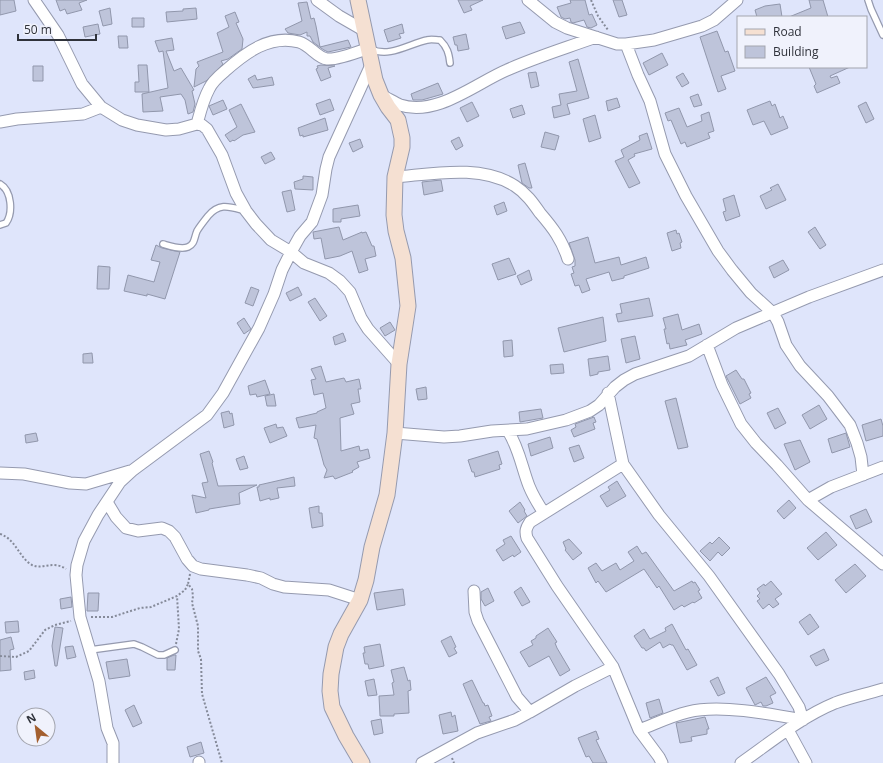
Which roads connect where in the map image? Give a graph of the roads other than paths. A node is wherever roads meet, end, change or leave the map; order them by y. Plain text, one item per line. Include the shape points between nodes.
1 (34, 0) edge
2 (317, 0) edge
3 (358, 0) edge
4 (528, 0) edge
5 (737, 0) edge
6 (868, 0) edge
7 (365, 31) junction
8 (883, 35) edge
9 (596, 37) junction
10 (621, 44) junction
11 (369, 48) junction
12 (450, 63) dead end
13 (371, 65) junction
14 (381, 95) junction
15 (102, 107) junction
16 (0, 122) edge
17 (197, 124) junction
18 (395, 177) junction
19 (0, 184) edge
20 (246, 211) junction
21 (0, 225) edge
22 (163, 244) dead end
23 (291, 252) junction
24 (568, 259) dead end
25 (883, 270) edge
26 (773, 313) junction
27 (706, 345) junction
28 (399, 364) junction
29 (608, 393) junction
30 (508, 431) junction
31 (395, 433) junction
32 (623, 464) junction
33 (883, 467) edge
34 (133, 470) junction
35 (0, 473) edge
36 (863, 475) junction
37 (808, 500) junction
38 (107, 502) junction
39 (544, 513) junction
40 (883, 564) edge
41 (474, 591) dead end
42 (360, 600) junction
43 (90, 650) junction
44 (175, 650) road end
45 (613, 667) junction
46 (883, 689) edge
47 (530, 712) junction
48 (803, 720) junction
49 (639, 730) junction
50 (788, 730) junction
51 (113, 763) edge
52 (362, 763) edge
53 (422, 763) edge
54 (662, 763) edge
55 (741, 763) edge
56 (806, 763) edge

1 - 15 street via 58,35 82,84
2 - 7 street
3 - 7 street
4 - 9 street via 555,22
5 - 10 street via 714,20 702,26 654,40
6 - 8 lane
7 - 11 street
9 - 10 street
9 - 14 street via 505,70 471,90 436,104 417,107 401,105
10 - 26 street via 650,101 665,154 686,196 732,270 751,293
11 - 12 lane via 378,52 389,52 428,40 440,40 449,54
11 - 13 street
11 - 17 street via 332,59 320,57 309,47 298,42 272,42 260,46 247,52 209,88
13 - 14 street
13 - 23 street via 329,157 322,195 312,222
14 - 18 street via 401,128 402,147
15 - 16 street via 83,114
15 - 17 street via 122,120 153,128 179,129
17 - 20 street via 207,129 216,143 231,182
18 - 24 street via 458,173 502,179 528,197 558,235
18 - 28 street via 394,215 403,258 408,306
19 - 21 lane via 8,194 11,212 6,223
20 - 22 lane via 225,206 213,210 197,232 193,244 183,248
20 - 23 street via 271,240
23 - 28 street via 304,263 329,273 340,281 350,292 368,329
23 - 34 street via 259,328 223,393 207,415
25 - 26 street
26 - 27 street via 736,328
26 - 36 street via 790,353 850,425 861,457
27 - 29 street via 682,359 635,374
27 - 37 street via 741,424
28 - 31 street
29 - 30 street via 599,405 566,420
29 - 32 street
30 - 31 street via 492,430 444,437
30 - 39 street via 529,486
31 - 42 street via 387,495
32 - 39 street
32 - 48 street via 659,515 709,576 779,674 799,706
33 - 36 street
34 - 35 street via 86,484 24,474
34 - 38 street via 120,482
36 - 37 street via 831,487
37 - 40 street
38 - 42 street via 126,528 138,531 162,528 169,531 176,537 193,566 261,578 284,587 329,590
38 - 43 street via 84,541 77,565 80,618
39 - 45 street via 527,526 527,538
41 - 47 street via 478,621 517,697
42 - 52 street via 336,647 330,691 332,707 338,722
43 - 44 lane via 134,644 158,655
43 - 51 street via 101,691 107,728 113,743
45 - 47 street
45 - 49 street
46 - 48 street via 836,703
47 - 53 street via 477,733
48 - 49 street via 708,709 687,712
48 - 50 street
49 - 54 street
50 - 55 street
50 - 56 street

